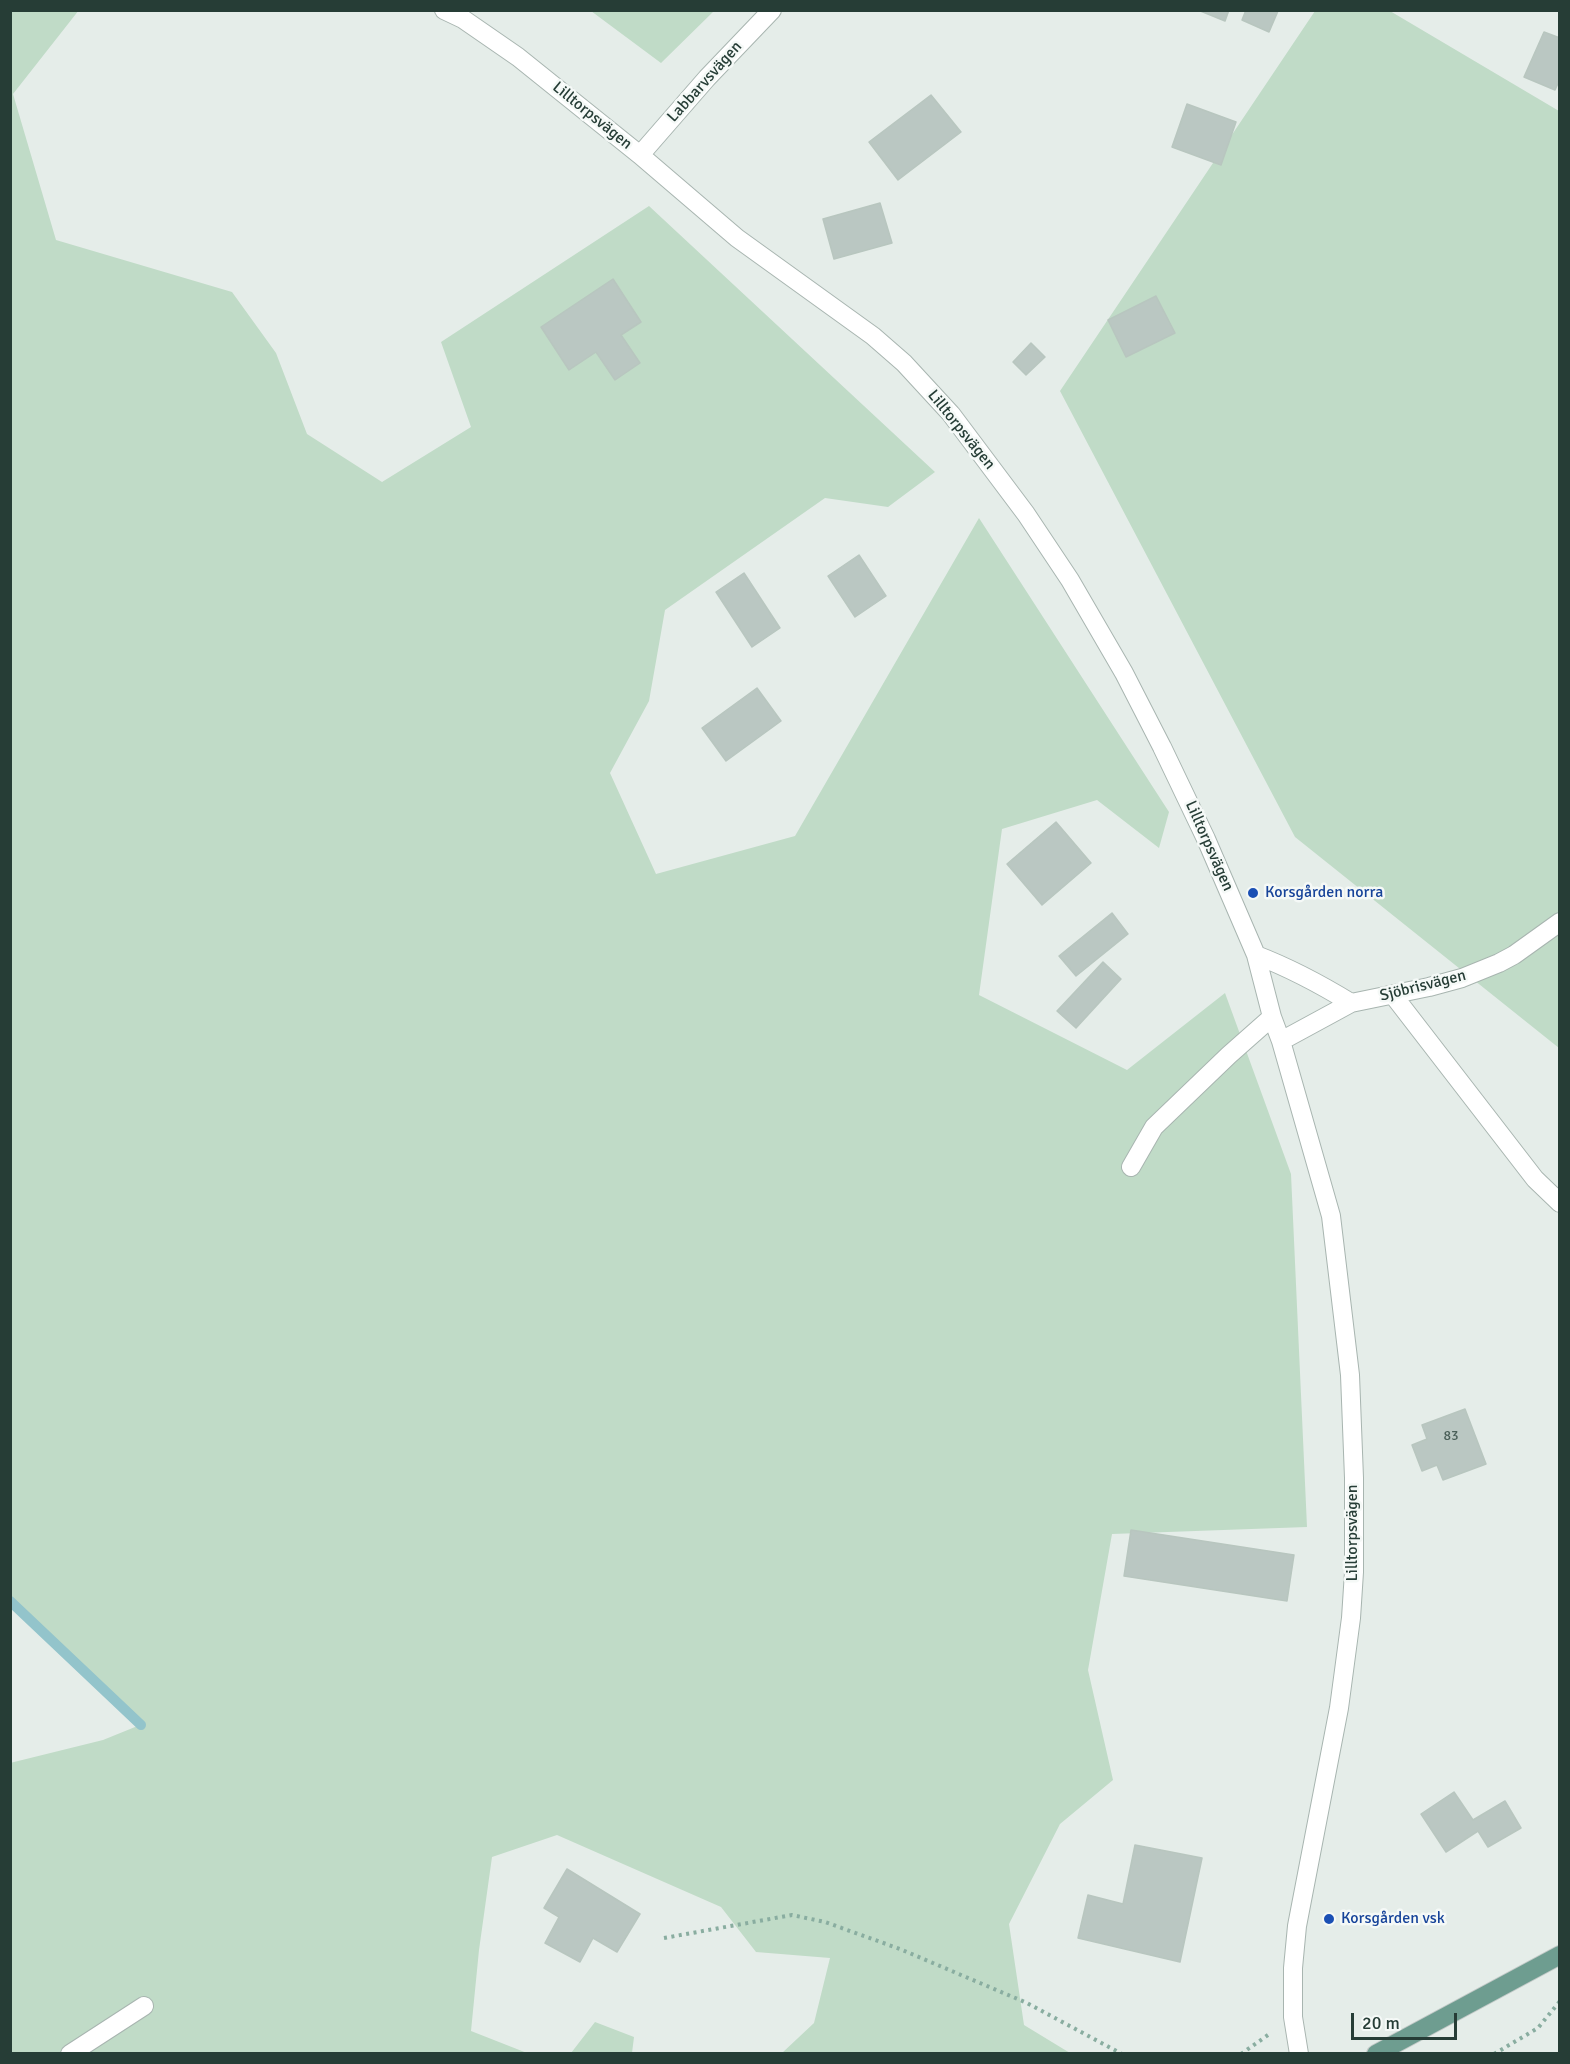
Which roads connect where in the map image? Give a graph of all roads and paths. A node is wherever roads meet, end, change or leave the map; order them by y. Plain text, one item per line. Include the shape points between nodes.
1 (444, 10) edge
2 (772, 10) edge
3 (640, 155) junction
4 (1560, 922) edge
5 (1256, 955) junction
6 (1393, 995) junction
7 (1352, 1003) junction
8 (1272, 1017) junction
9 (1281, 1041) junction
10 (1131, 1167) dead end
11 (1560, 1203) edge
12 (664, 1938) dead end
13 (1560, 1955) edge
14 (1560, 2001) edge
15 (144, 2006) dead end
16 (70, 2054) edge
17 (1122, 2054) edge
18 (1299, 2054) edge
19 (1376, 2054) edge
20 (1494, 2054) edge

1 - 3 street, Lilltorpsvägen via 518,57
2 - 3 street, Labbarvsvägen
3 - 5 street, Lilltorpsvägen via 737,238 873,336 951,414 1026,514 1124,673 1206,839
4 - 6 street, Sjöbrisvägen via 1498,963 1462,978
5 - 7 street via 1313,980
5 - 8 street, Lilltorpsvägen
6 - 7 street, Sjöbrisvägen
6 - 11 street via 1535,1179
7 - 9 street, Sjöbrisvägen
8 - 9 street, Lilltorpsvägen
8 - 10 street via 1155,1127
9 - 18 street, Lilltorpsvägen via 1331,1216 1350,1375 1354,1478 1351,1618 1339,1708 1297,1926 1293,2017
12 - 17 path via 792,1915 825,1922 1027,2003
13 - 19 main road
14 - 20 path via 1538,2028
15 - 16 street

